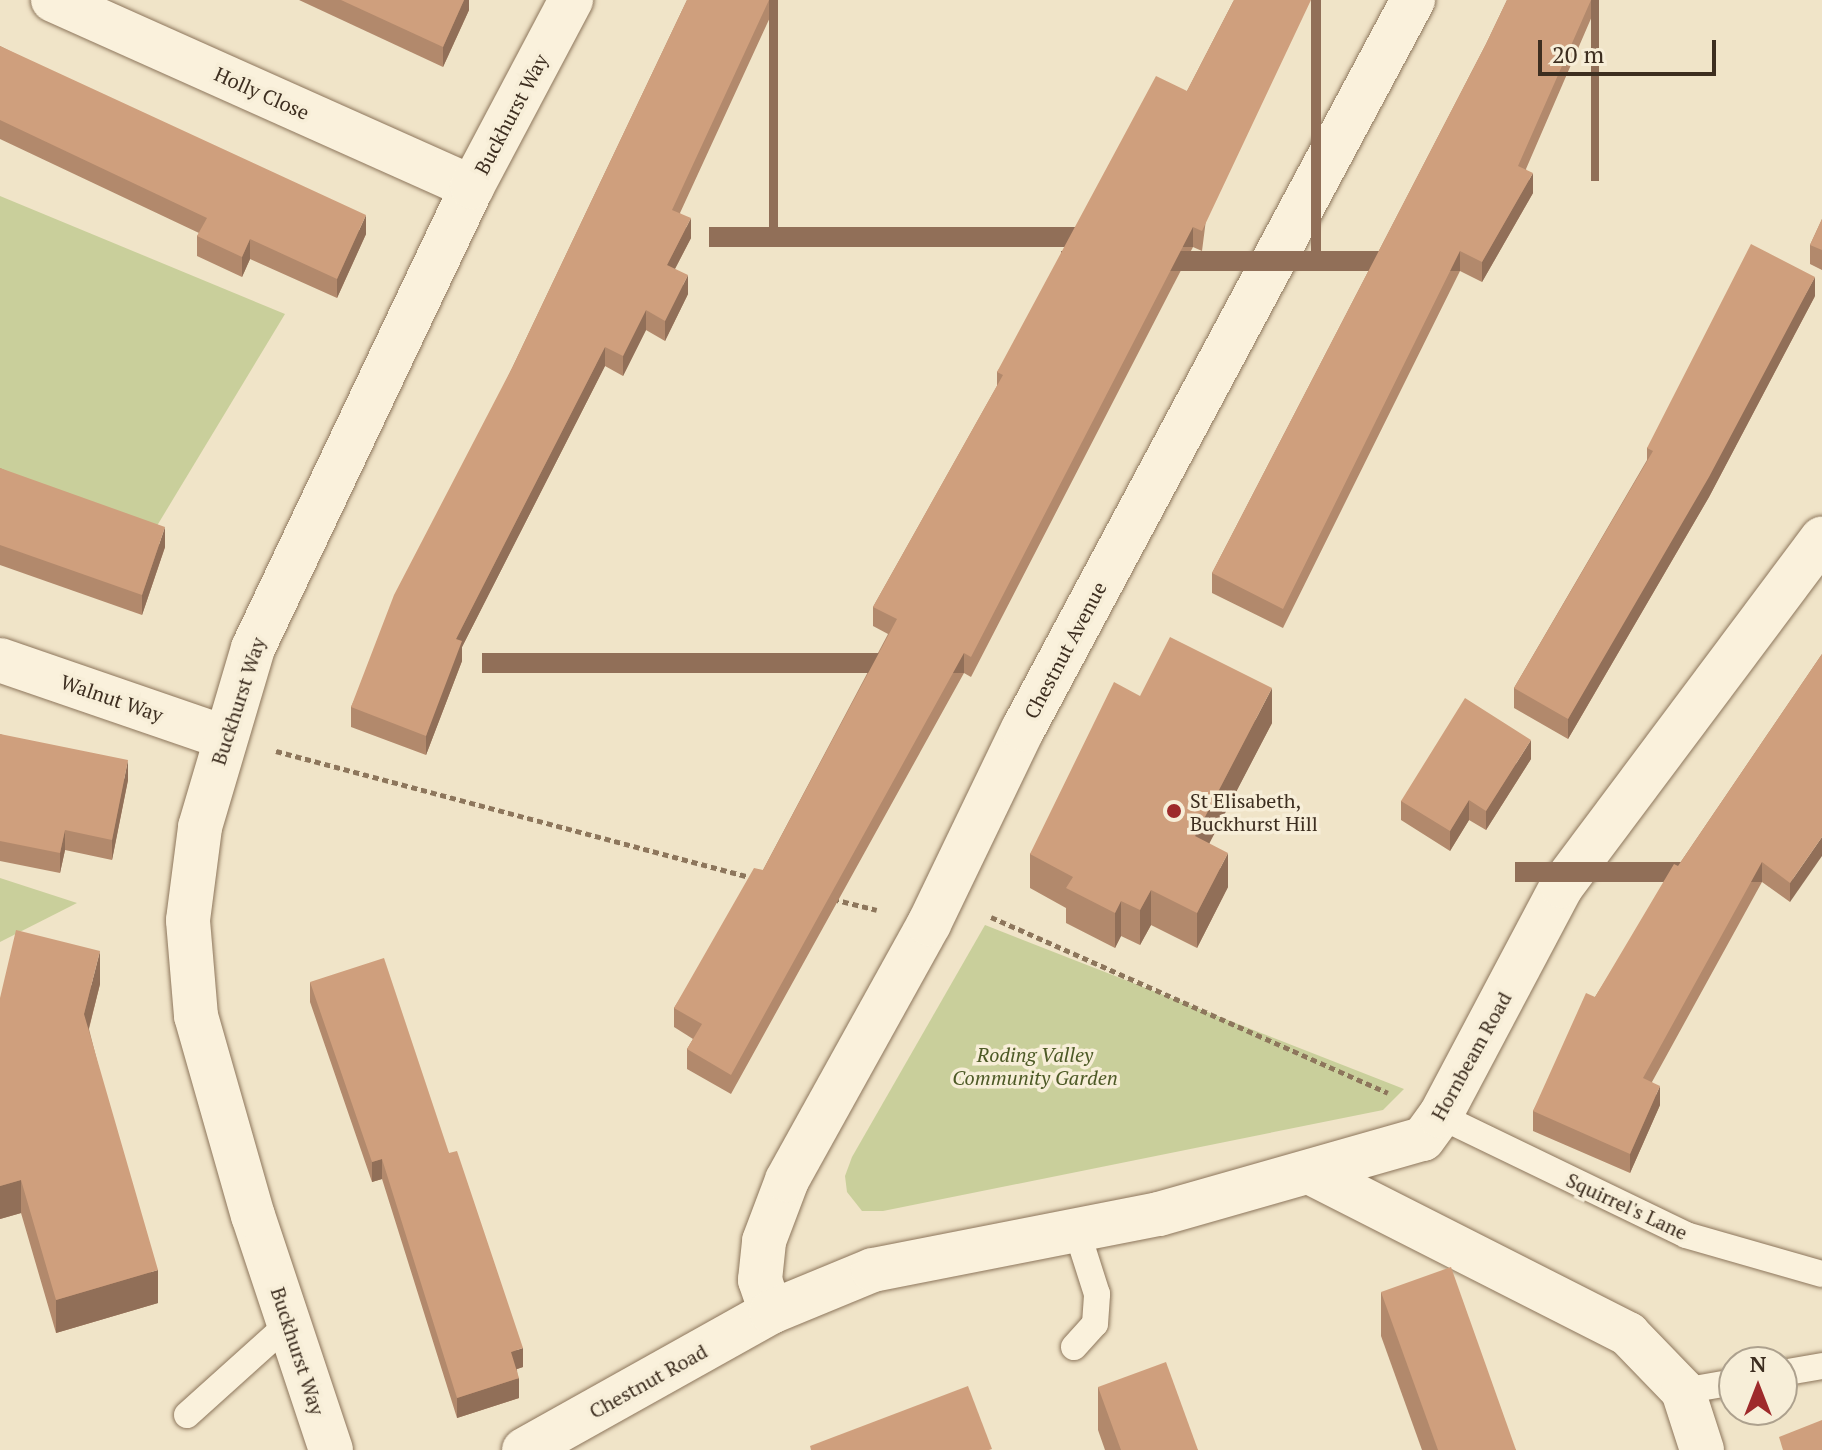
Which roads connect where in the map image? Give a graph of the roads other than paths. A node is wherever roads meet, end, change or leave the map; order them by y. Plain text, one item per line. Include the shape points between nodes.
1 (53, 0) edge
2 (571, 0) edge
3 (1413, 0) edge
4 (472, 187) junction
5 (1822, 538) edge
6 (0, 660) edge
7 (223, 737) junction
8 (1440, 1116) junction
9 (1311, 1173) junction
10 (1076, 1228) junction
11 (1822, 1274) edge
12 (771, 1312) junction
13 (289, 1323) junction
14 (1074, 1347) dead end
15 (1822, 1366) edge
16 (1798, 1370) edge
17 (1718, 1385) edge
18 (1683, 1391) junction
19 (187, 1415) dead end
20 (331, 1450) edge
21 (524, 1450) edge
22 (1702, 1450) edge

1 - 4 street, Holly Close
2 - 4 street, Buckhurst Way
3 - 12 street, Chestnut Avenue via 1023,729 929,924 787,1180 764,1241 760,1280
4 - 7 street, Buckhurst Way via 253,648
5 - 8 street, Hornbeam Road via 1562,886
6 - 7 street, Walnut Way
7 - 13 street, Buckhurst Way via 200,827 188,920 196,1016
8 - 9 street, Hornbeam Road via 1423,1139
8 - 11 lane, Squirrel's Lane via 1686,1235
9 - 10 street, Hornbeam Road via 1159,1214
9 - 18 street via 1628,1334
10 - 12 street, Hornbeam Road via 873,1270
10 - 14 lane via 1097,1294 1095,1324
12 - 21 street, Chestnut Road
13 - 19 lane
13 - 20 street, Buckhurst Way
15 - 16 lane
17 - 18 lane
18 - 22 street

